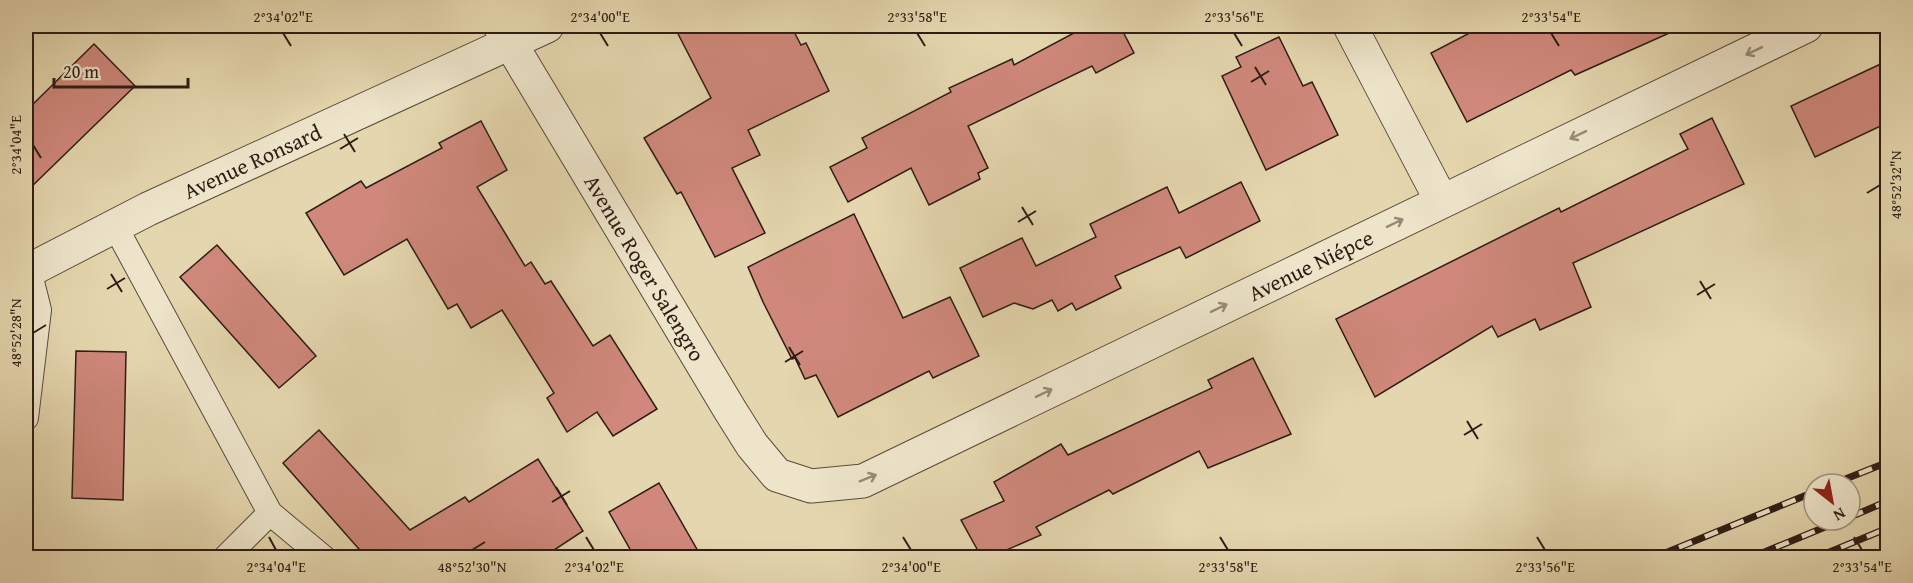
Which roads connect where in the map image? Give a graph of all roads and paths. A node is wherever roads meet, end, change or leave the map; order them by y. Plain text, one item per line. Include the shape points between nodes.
1 (547, 26) edge
2 (1350, 26) edge
3 (1806, 26) edge
4 (505, 34) edge
5 (1441, 200) junction
6 (115, 226) junction
7 (27, 270) edge
8 (26, 418) edge
9 (811, 486) joint
10 (270, 513) junction
11 (225, 558) edge
12 (324, 558) edge

1 - 4 street, Avenue Ronsard
2 - 5 street
3 -> 5 street, Avenue Niépce
4 - 6 street, Avenue Ronsard
4 - 9 street, Avenue Roger Salengro via 753,445 777,475
9 -> 5 street, Avenue Niépce via 863,481
6 - 7 street, Avenue Ronsard
6 - 10 lane
7 - 8 lane via 39,310
10 - 11 lane
10 - 12 lane

